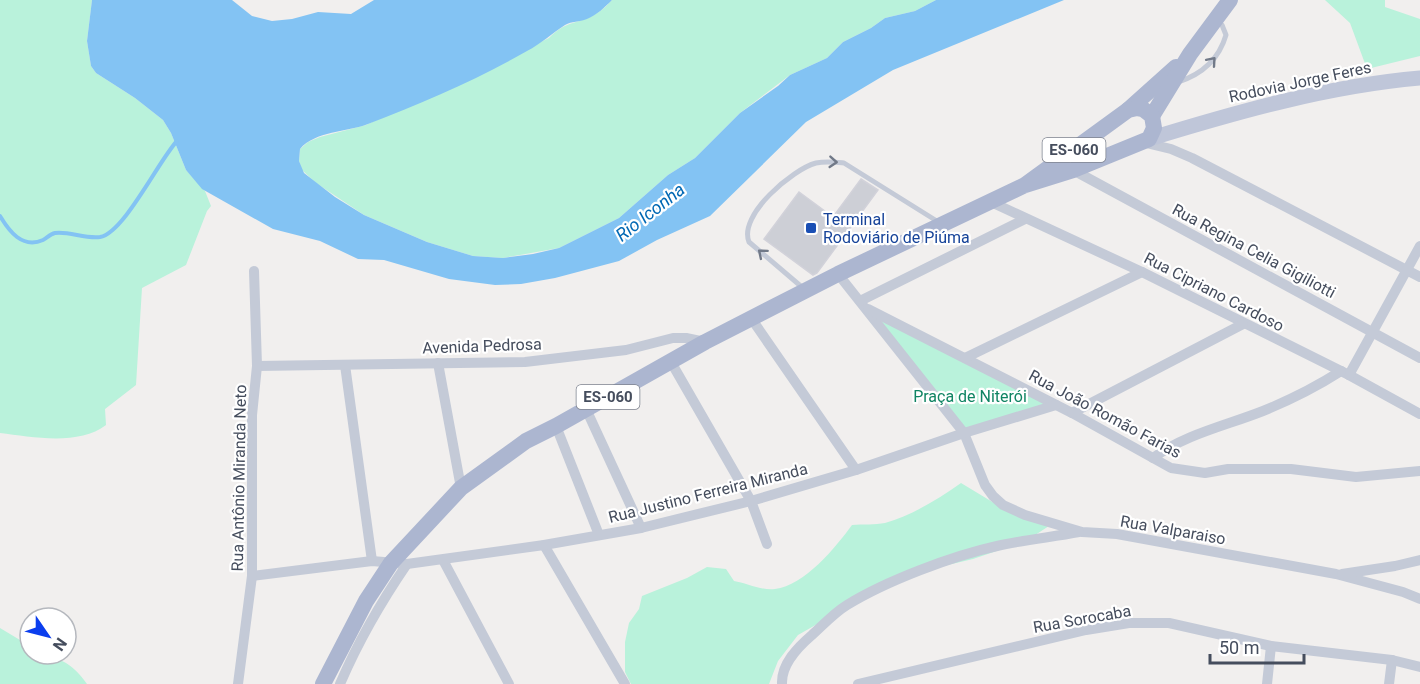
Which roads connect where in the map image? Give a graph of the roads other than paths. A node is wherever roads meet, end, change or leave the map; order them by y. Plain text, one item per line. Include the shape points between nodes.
1 (1230, 0) edge
2 (1216, 19) junction
3 (1190, 54) junction
4 (1420, 78) edge
5 (1171, 84) junction
6 (1125, 112) junction
7 (1153, 119) junction
8 (1188, 127) junction
9 (1142, 141) junction
10 (1073, 170) junction
11 (1025, 185) junction
12 (991, 202) junction
13 (1025, 219) junction
14 (943, 225) junction
15 (1420, 246) edge
16 (1407, 271) junction
17 (254, 272) dead end
18 (1142, 272) junction
19 (838, 274) junction
20 (1420, 277) edge
21 (807, 291) junction
22 (862, 304) junction
23 (751, 318) junction
24 (1243, 324) junction
25 (1373, 332) junction
26 (705, 342) junction
27 (965, 358) junction
28 (1420, 358) edge
29 (671, 362) junction
30 (438, 363) junction
31 (345, 365) junction
32 (257, 366) junction
33 (1345, 373) junction
34 (1056, 405) junction
35 (586, 409) junction
36 (1072, 412) junction
37 (1420, 414) edge
38 (556, 426) junction
39 (963, 433) junction
40 (1153, 458) junction
41 (856, 470) junction
42 (1420, 471) edge
43 (462, 488) junction
44 (751, 501) junction
45 (641, 528) junction
46 (1082, 532) junction
47 (599, 535) junction
48 (767, 544) dead end
49 (544, 545) junction
50 (443, 560) junction
51 (1420, 560) edge
52 (372, 561) junction
53 (399, 564) junction
54 (1336, 574) junction
55 (252, 576) junction
56 (1420, 599) edge
57 (1271, 646) junction
58 (1392, 660) junction
59 (1420, 667) edge
60 (238, 684) edge
61 (323, 684) edge
62 (340, 684) edge
63 (509, 684) edge
64 (625, 684) edge
65 (782, 684) edge
66 (860, 684) edge
67 (1267, 684) edge
68 (1389, 684) edge

1 - 2 main road, ES-060
2 - 3 main road, ES-060
5 -> 2 lane via 1203,70 1217,55 1226,35
3 - 5 main road, ES-060
3 - 6 main road, ES-060
4 - 8 main road, Rodovia Jorge Feres via 1370,84
5 - 7 main road, ES-060
6 - 7 main road via 1143,109
6 - 9 main road, ES-060 via 1119,124 1122,136
6 - 11 main road, ES-060
7 - 8 main road, Rodovia Jorge Feres
7 - 9 main road, ES-060 via 1154,128
8 - 9 main road, Rodovia Jorge Feres
9 - 10 main road, ES-060
9 - 16 street via 1192,158
10 - 11 main road, ES-060
10 - 25 street, Rua Regina Celia Gigiliotti
11 - 12 main road, ES-060
12 - 13 street, Rua Cipriano Cardoso
12 - 14 main road, ES-060
13 - 18 street, Rua Cipriano Cardoso
13 - 22 street
14 - 19 main road, ES-060
21 -> 14 lane via 747,237 755,212 784,181 814,163 844,163
15 - 16 street
16 - 20 street
16 - 25 street
17 - 32 street, Rua Antônio Miranda Neto
18 - 24 street, Rua Cipriano Cardoso
18 - 27 street
19 - 21 main road, ES-060
19 - 22 street, Rua Valparaiso
21 - 23 main road, ES-060
22 - 27 street, Rua João Romão Farias
22 - 39 street, Rua Valparaiso
23 - 26 main road, ES-060
23 - 41 street
24 - 33 street, Rua Cipriano Cardoso
24 - 36 street
25 - 28 street, Rua Regina Celia Gigiliotti
25 - 33 street
26 - 29 main road, ES-060
26 - 30 street, Avenida Pedrosa via 673,338 626,350 525,362
27 - 34 street, Rua João Romão Farias
29 - 35 main road, ES-060
29 - 44 street
30 - 31 street, Avenida Pedrosa
30 - 43 street
31 - 32 street, Avenida Pedrosa
31 - 52 street
32 - 55 street, Rua Antônio Miranda Neto via 252,415
33 - 37 street, Rua Cipriano Cardoso
33 - 40 street via 1263,411 1199,433
34 - 36 street, Rua João Romão Farias
34 - 39 street, Rua Justino Ferreira Miranda
35 - 38 main road, ES-060
35 - 45 street
36 - 40 street, Rua João Romão Farias
38 - 43 main road, ES-060 via 526,441
38 - 47 street
39 - 41 street, Rua Justino Ferreira Miranda
39 - 46 street, Rua Valparaiso via 985,485 1003,505
40 - 42 street, Rua João Romão Farias via 1172,468 1205,472 1264,468 1356,477
41 - 44 street, Rua Justino Ferreira Miranda
43 - 53 main road, ES-060
44 - 45 street, Rua Justino Ferreira Miranda
44 - 48 street
45 - 47 street, Rua Justino Ferreira Miranda
46 - 54 street, Rua Valparaiso via 1117,534
46 - 65 street via 996,546 878,588 845,606 805,641 782,671
47 - 49 street, Rua Justino Ferreira Miranda
49 - 50 street, Rua Justino Ferreira Miranda
49 - 64 street
50 - 53 street, Rua Justino Ferreira Miranda
50 - 63 street
51 - 54 street
52 - 53 street, Rua Justino Ferreira Miranda
52 - 55 street, Rua Justino Ferreira Miranda
53 - 61 main road, ES-060 via 366,602
53 - 62 street
54 - 56 street, Rua Valparaiso
55 - 60 street, Rua Antônio Miranda Neto
57 - 58 street, Rua Sorocaba
57 - 66 street, Rua Sorocaba via 1169,623 1129,623
57 - 67 street
58 - 59 street, Rua Sorocaba
58 - 68 street

